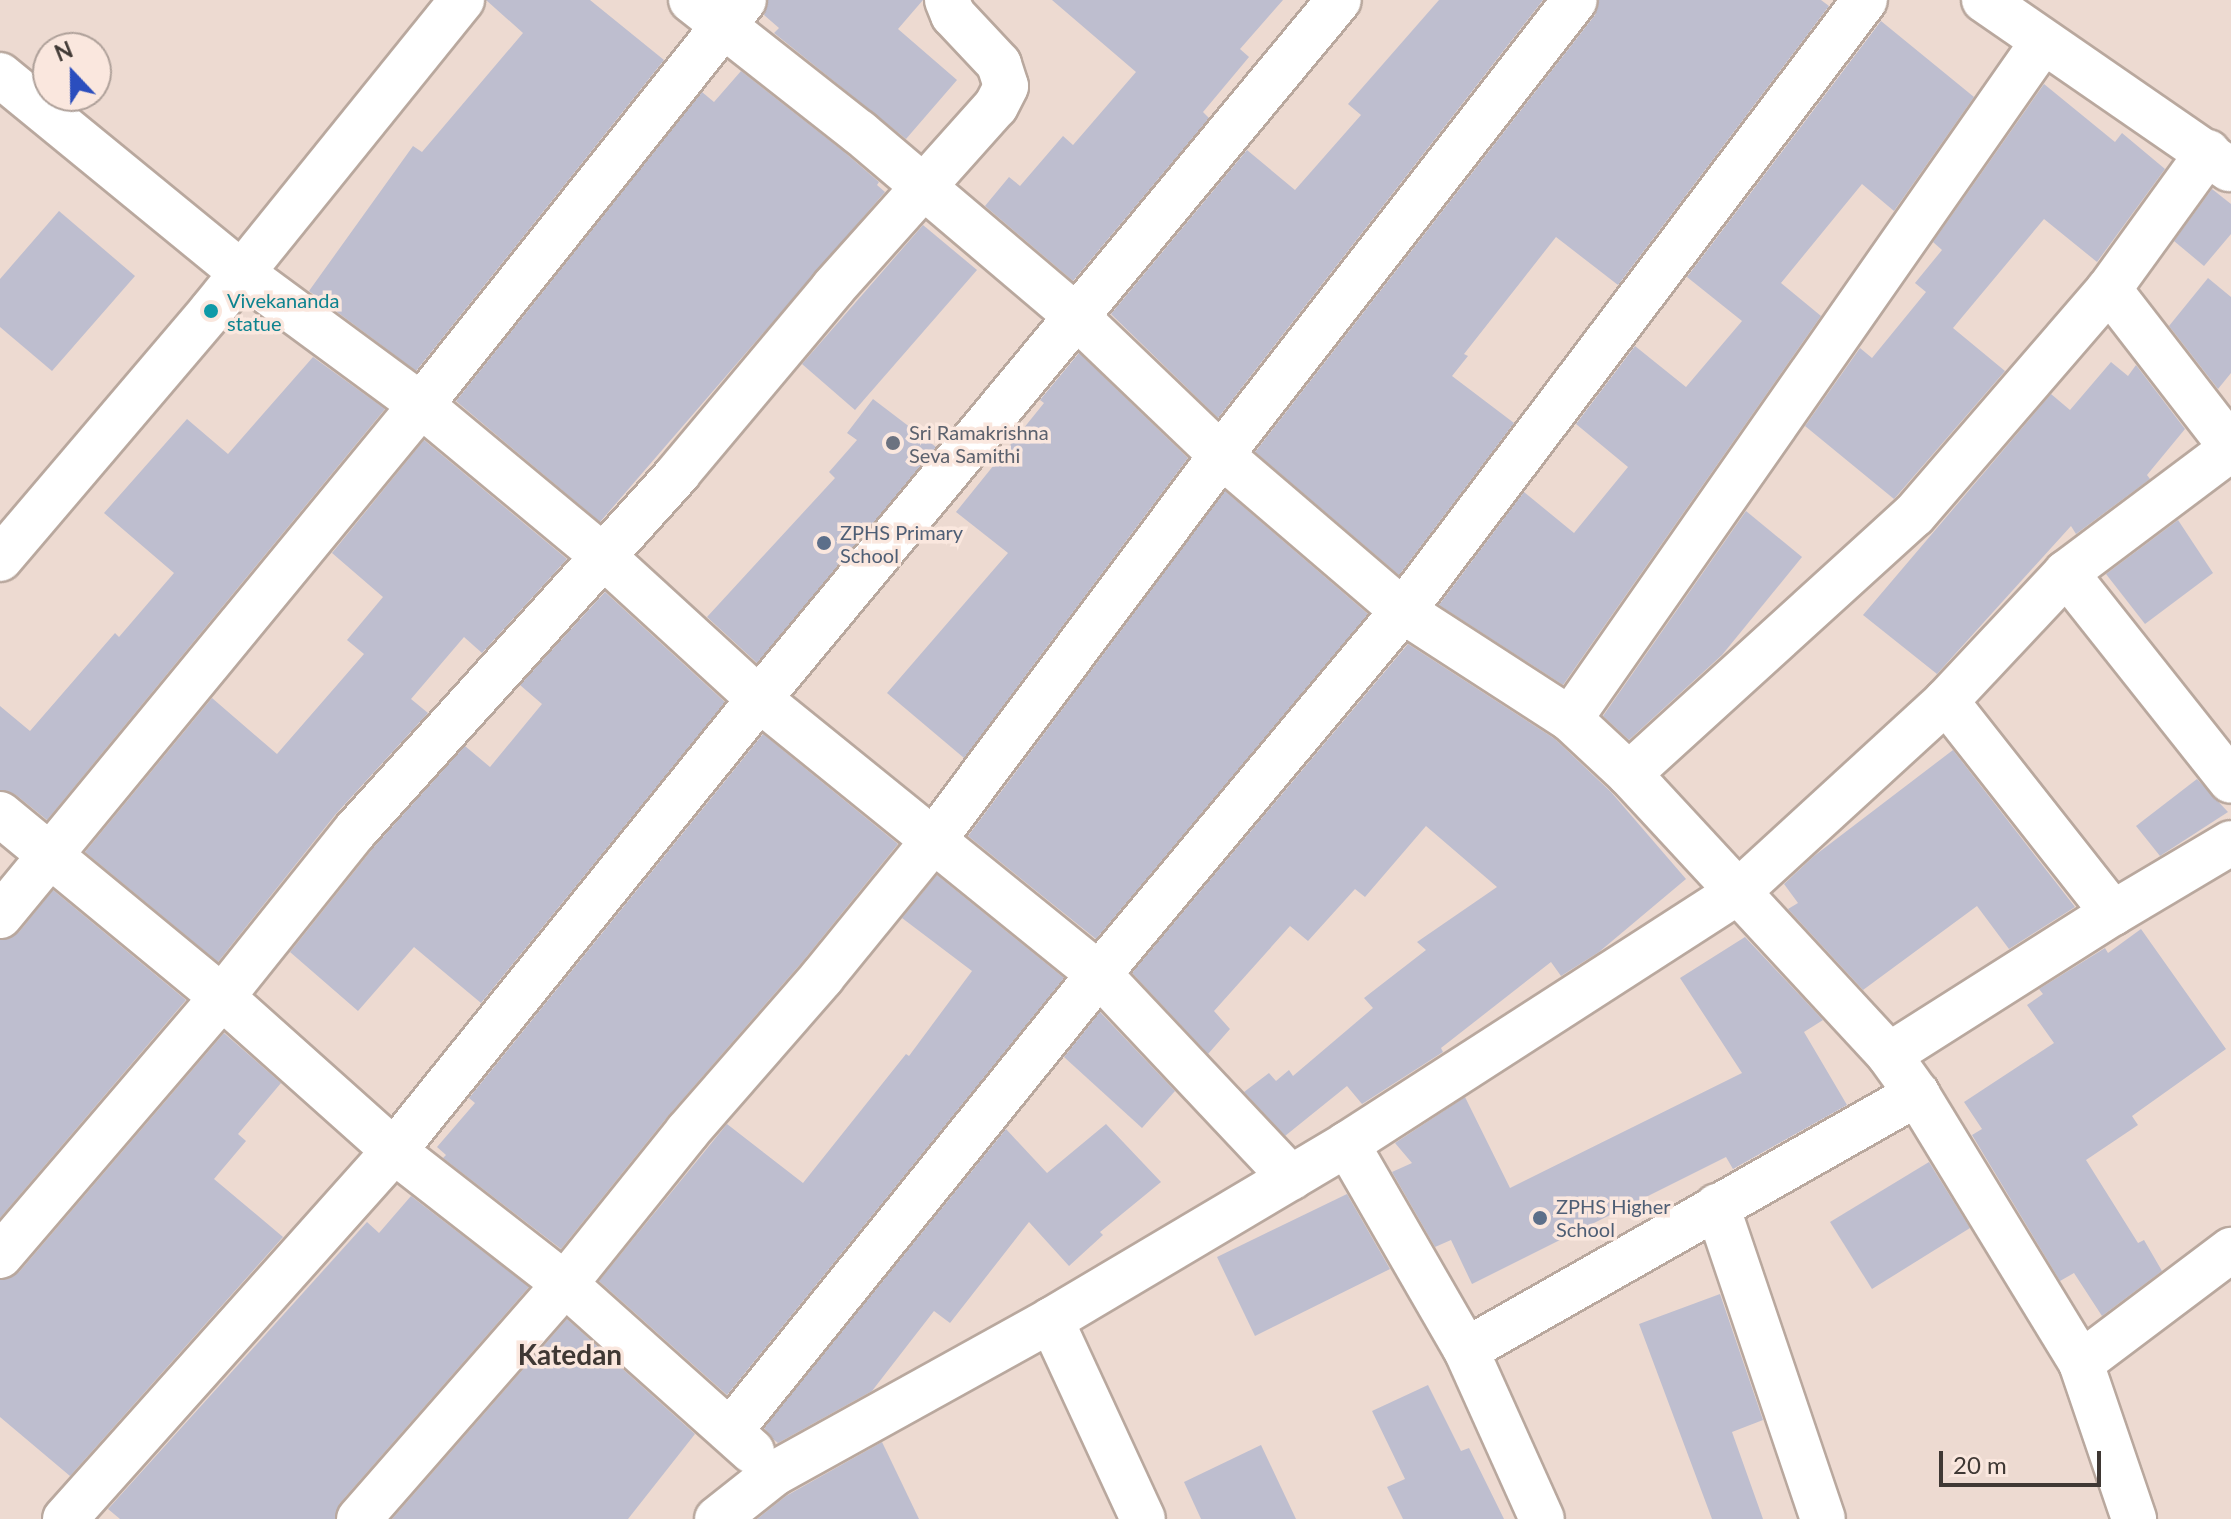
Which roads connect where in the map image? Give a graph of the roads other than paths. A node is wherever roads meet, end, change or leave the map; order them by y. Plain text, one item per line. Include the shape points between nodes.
1 (462, 0) edge
2 (691, 0) edge
3 (947, 0) edge
4 (1339, 0) edge
5 (1575, 0) edge
6 (1865, 0) edge
7 (1984, 0) edge
8 (735, 13) edge
9 (2042, 43) junction
10 (0, 75) edge
11 (2220, 162) edge
12 (925, 188) junction
13 (242, 273) junction
14 (2109, 289) junction
15 (1077, 317) junction
16 (421, 405) junction
17 (2231, 448) edge
18 (1221, 455) junction
19 (604, 557) junction
20 (0, 559) edge
21 (2066, 573) junction
22 (1403, 611) junction
23 (759, 699) junction
24 (1946, 701) junction
25 (1570, 719) junction
26 (1629, 774) junction
27 (2231, 781) edge
28 (0, 814) edge
29 (932, 842) junction
30 (2231, 843) edge
31 (50, 856) junction
32 (1739, 891) junction
33 (2113, 913) junction
34 (0, 916) edge
35 (1099, 974) junction
36 (222, 997) junction
37 (1889, 1055) junction
38 (1917, 1094) junction
39 (1347, 1144) junction
40 (394, 1151) junction
41 (1291, 1178) junction
42 (1717, 1206) junction
43 (2231, 1250) edge
44 (0, 1256) edge
45 (565, 1284) junction
46 (1051, 1320) junction
47 (1466, 1350) junction
48 (2081, 1363) junction
49 (731, 1430) junction
50 (775, 1473) junction
51 (723, 1517) edge
52 (65, 1519) edge
53 (359, 1519) edge
54 (1143, 1519) edge
55 (1542, 1519) edge
56 (1823, 1519) edge
57 (2134, 1519) edge

1 - 13 street
2 - 8 street
3 - 12 street via 953,15 999,64 1006,86 996,106
4 - 15 street
5 - 18 street
6 - 22 street
7 - 9 street
8 - 12 street
8 - 16 street
9 - 11 street
9 - 25 street
10 - 13 street
11 - 14 street
12 - 15 street
12 - 19 street
13 - 16 street
13 - 20 street
14 - 17 street
14 - 26 street via 1914,515
15 - 18 street
15 - 23 street
16 - 19 street
16 - 31 street
17 - 21 street
18 - 22 street
18 - 29 street
19 - 23 street
19 - 36 street via 355,831
21 - 24 street
21 - 27 street
22 - 25 street
22 - 35 street
23 - 29 street
23 - 40 street
24 - 32 street
24 - 33 street
25 - 26 street
26 - 32 street
28 - 31 street
29 - 35 street
29 - 45 street
30 - 33 street
31 - 34 street
31 - 36 street
32 - 37 street
32 - 39 street
33 - 37 street
35 - 41 street
35 - 49 street
36 - 40 street
36 - 44 street
37 - 38 street
38 - 42 street
38 - 48 street
39 - 41 street
39 - 47 street
40 - 45 street
40 - 52 street
41 - 46 street
42 - 47 street
42 - 56 street
43 - 48 street
45 - 49 street
45 - 53 street
46 - 50 street
46 - 54 street
47 - 55 street
48 - 57 street
49 - 50 street
50 - 51 street

